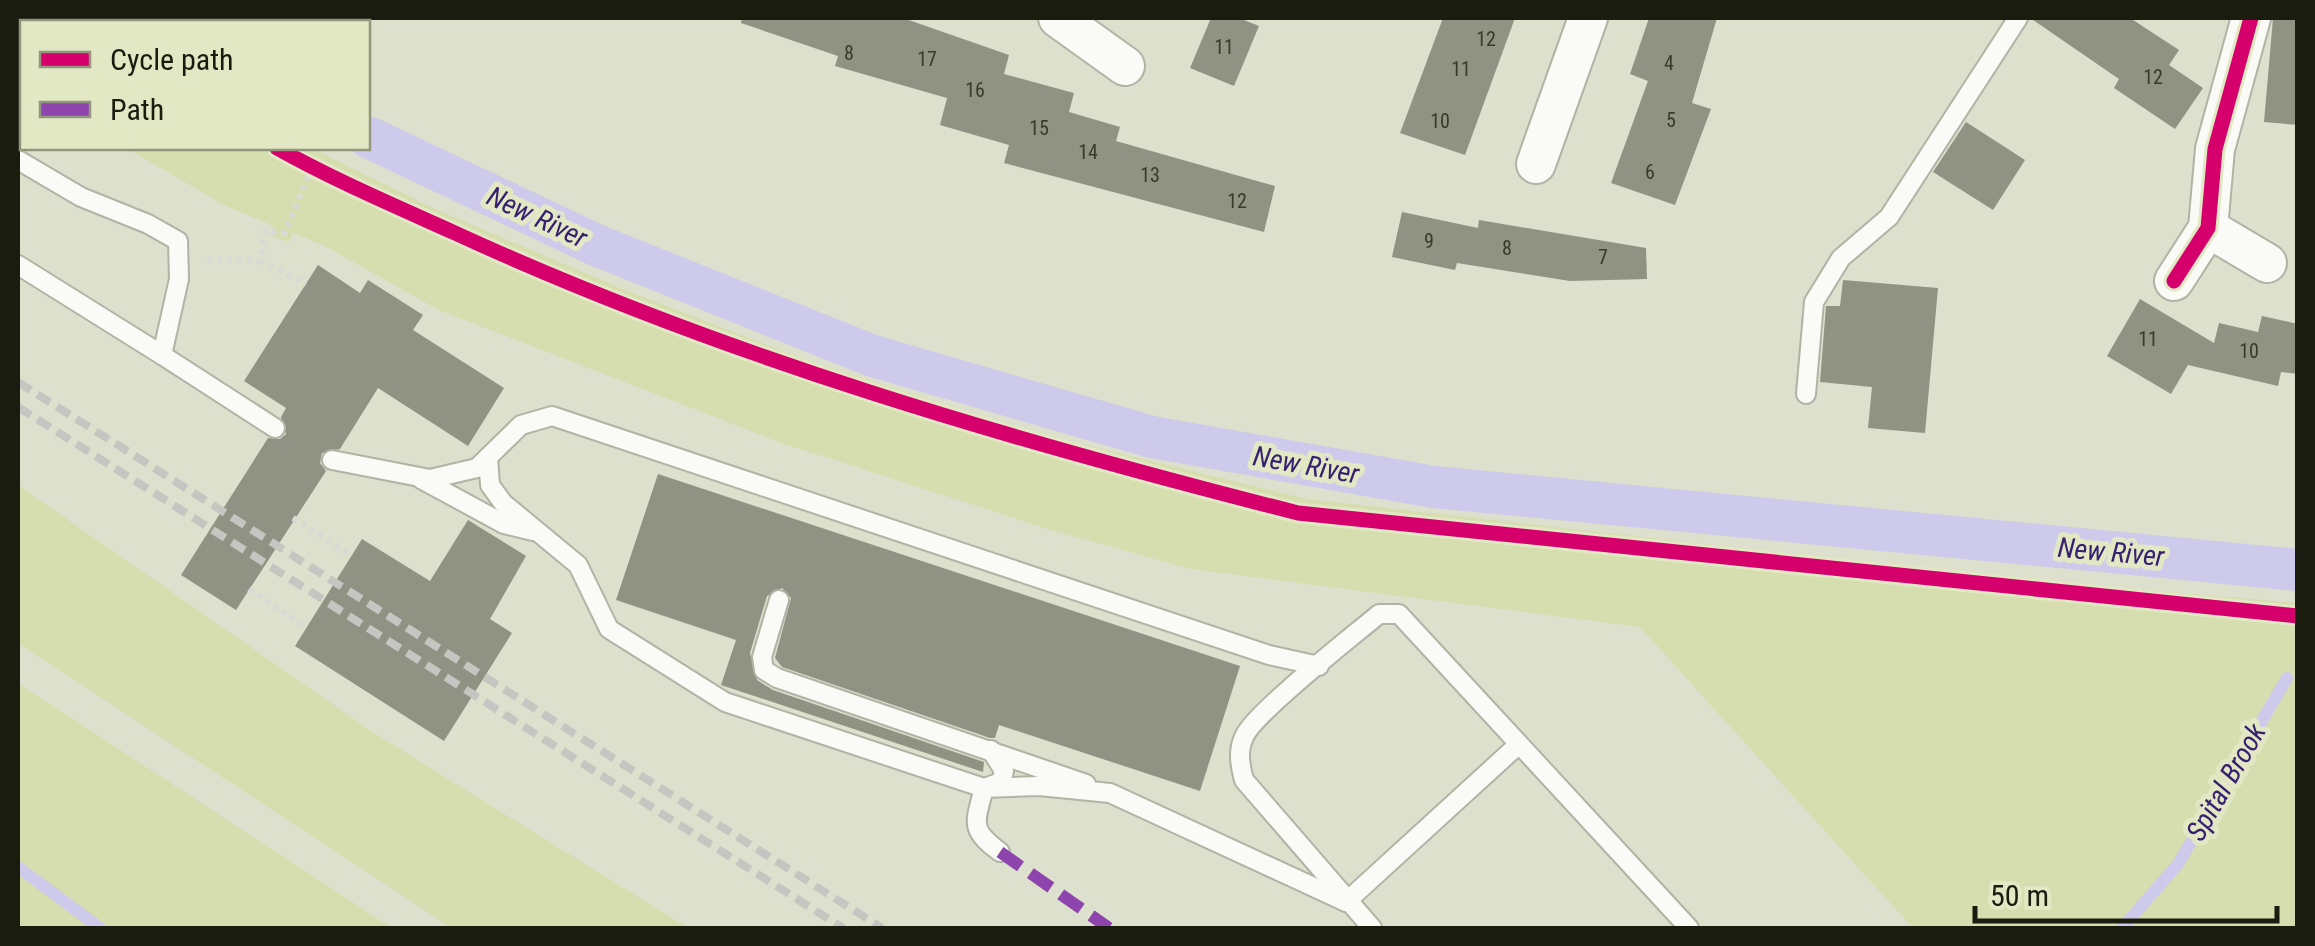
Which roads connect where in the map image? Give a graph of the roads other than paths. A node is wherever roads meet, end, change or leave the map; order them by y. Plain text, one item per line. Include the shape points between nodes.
1 (1588, 18) edge
2 (2018, 18) edge
3 (2251, 18) edge
4 (1075, 22) edge
5 (1125, 66) dead end
6 (18, 160) edge
7 (1536, 164) dead end
8 (2208, 228) junction
9 (2267, 263) dead end
10 (18, 266) edge
11 (2174, 281) dead end
12 (162, 355) junction
13 (1806, 394) dead end
14 (274, 428) dead end
15 (488, 457) junction
16 (332, 460) dead end
17 (416, 476) junction
18 (538, 532) junction
19 (779, 600) dead end
20 (1319, 666) junction
21 (1520, 744) junction
22 (991, 750) junction
23 (984, 788) junction
24 (1110, 793) junction
25 (1000, 852) dead end
26 (1346, 902) junction
27 (1372, 928) edge
28 (1689, 928) edge

1 - 7 street
2 - 13 lane via 1888,217 1841,258 1814,302
3 - 8 street via 2217,138
4 - 5 street
6 - 12 lane via 178,241 181,260
8 - 9 street
8 - 11 street
10 - 12 lane
12 - 14 lane
15 - 17 lane via 477,468
15 - 18 lane via 490,485
15 - 20 lane via 522,426 552,416 1269,655
16 - 17 lane
17 - 18 lane via 504,524
18 - 23 lane via 578,565 608,629 725,702
19 - 22 lane via 764,670
20 - 21 lane via 1379,614 1400,614
20 - 26 lane via 1246,733 1238,760 1244,780
21 - 26 lane
21 - 28 lane
22 - 23 lane via 1004,771 1001,782
22 - 24 lane
23 - 24 lane
23 - 25 lane via 975,823 980,837
24 - 26 lane
26 - 27 lane

